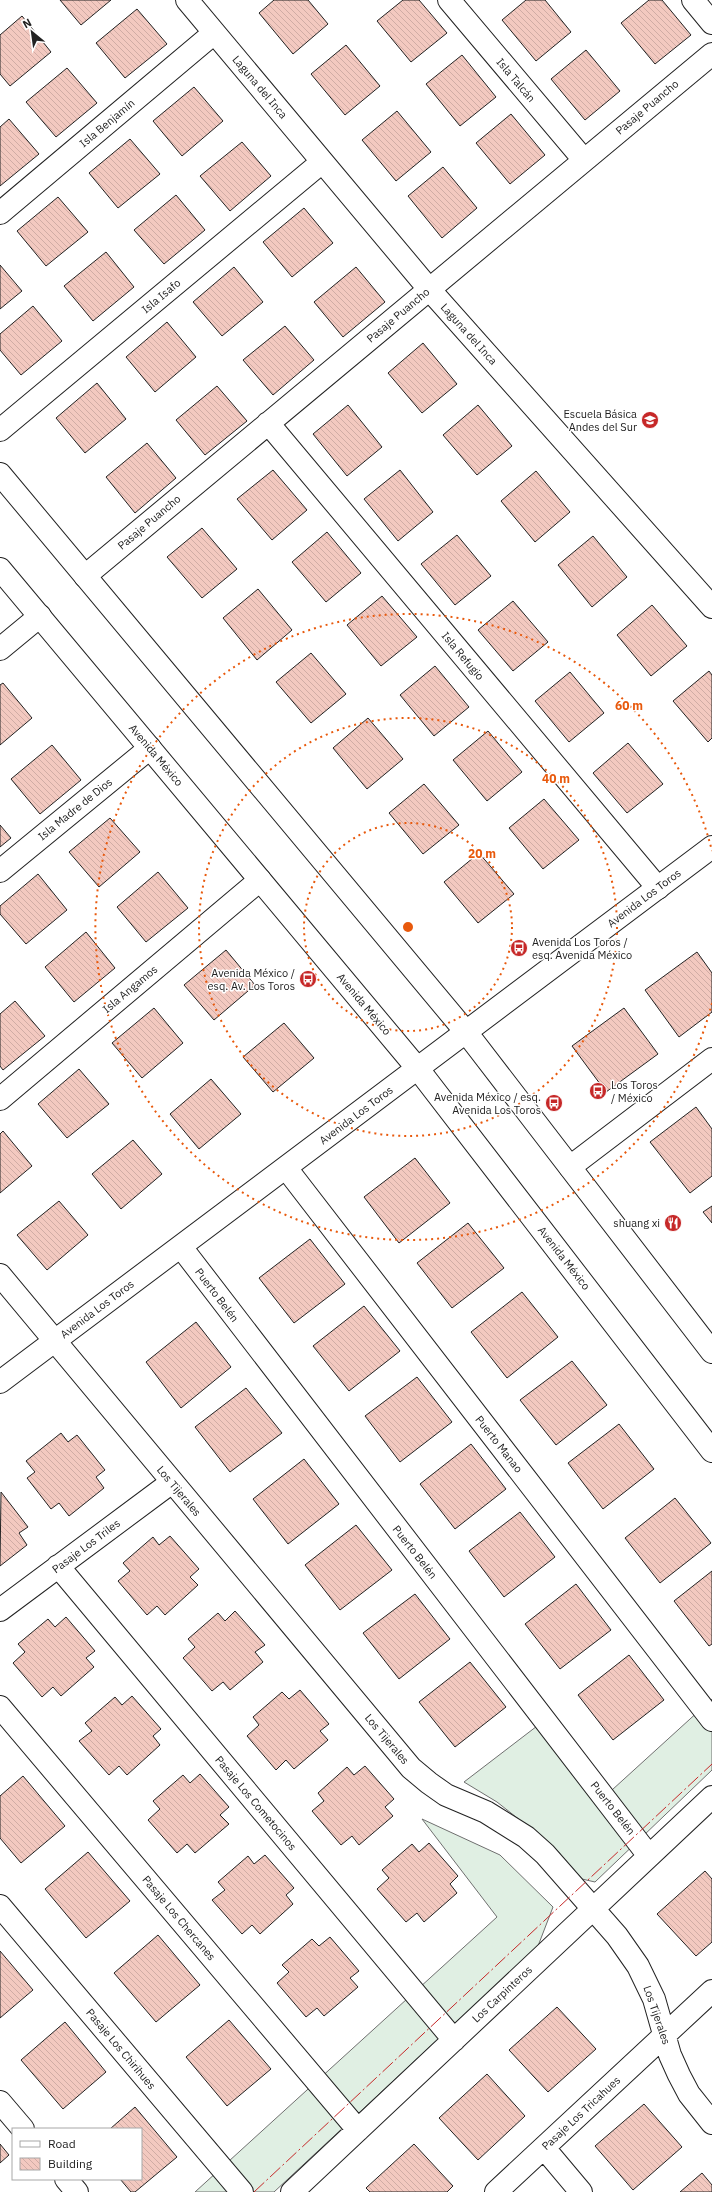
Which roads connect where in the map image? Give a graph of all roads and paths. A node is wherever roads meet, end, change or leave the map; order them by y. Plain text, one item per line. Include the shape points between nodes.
1 (187, 0) edge
2 (449, 0) edge
3 (693, 0) edge
4 (712, 23) edge
5 (214, 32) junction
6 (712, 54) edge
7 (584, 160) junction
8 (322, 162) junction
9 (0, 213) edge
10 (429, 289) junction
11 (268, 424) junction
12 (0, 430) edge
13 (0, 474) edge
14 (0, 568) edge
15 (85, 576) junction
16 (712, 607) edge
17 (40, 616) junction
18 (0, 649) edge
19 (150, 748) junction
20 (712, 847) edge
21 (0, 871) edge
22 (260, 880) junction
23 (658, 888) junction
24 (466, 1032) junction
25 (418, 1069) junction
26 (709, 1069) edge
27 (0, 1099) edge
28 (570, 1167) junction
29 (286, 1168) junction
30 (181, 1247) junction
31 (0, 1276) edge
32 (55, 1341) junction
33 (712, 1352) edge
34 (0, 1382) edge
35 (712, 1451) edge
36 (172, 1482) junction
37 (58, 1566) junction
38 (0, 1610) edge
39 (0, 1706) edge
40 (712, 1720) edge
41 (712, 1797) edge
42 (650, 1856) junction
43 (0, 1906) edge
44 (593, 1909) junction
45 (712, 1991) edge
46 (665, 2034) junction
47 (454, 2040) junction
48 (0, 2102) edge
49 (712, 2123) edge
50 (22, 2128) edge
51 (358, 2130) junction
52 (544, 2148) junction
53 (67, 2180) edge
54 (77, 2192) edge
55 (242, 2192) edge
56 (292, 2192) edge
57 (496, 2192) edge
58 (581, 2192) edge

1 - 5 street, Laguna del Inca
2 - 7 street, Isla Talcán
3 - 4 street
5 - 8 street, Laguna del Inca
5 - 9 street, Isla Benjamín
6 - 7 street, Pasaje Puancho
7 - 10 street, Pasaje Puancho
8 - 10 street, Laguna del Inca
8 - 12 street, Isla Isafo
10 - 11 street, Pasaje Puancho
10 - 16 street, Laguna del Inca
11 - 15 street, Pasaje Puancho
11 - 23 street, Isla Refugio
13 - 15 street
14 - 17 street, Avenida México
15 - 24 street
17 - 18 street
17 - 19 street, Avenida México
19 - 21 street, Isla Madre de Dios
19 - 22 street, Avenida México
20 - 23 street, Avenida Los Toros
22 - 25 street, Avenida México
22 - 27 street, Isla Angamos
23 - 24 street, Avenida Los Toros
24 - 25 street, Avenida Los Toros
24 - 28 street
25 - 29 street, Avenida Los Toros
25 - 35 street, Avenida México
26 - 28 street
28 - 33 street
29 - 30 street, Avenida Los Toros
29 - 40 street, Puerto Manao
30 - 32 street, Avenida Los Toros
30 - 42 street, Puerto Belén
31 - 32 street, Los Tijerales
32 - 34 street, Avenida Los Toros
32 - 36 street, Los Tijerales
36 - 37 street, Pasaje Los Triles
36 - 44 street, Los Tijerales via 411,1768 446,1795 486,1812 526,1837 545,1854
37 - 38 street, Pasaje Los Triles
37 - 47 street, Pasaje Los Cometocinos
39 - 51 street, Pasaje Los Chercanes
41 - 42 street, Los Carpinteros
42 - 44 street, Los Carpinteros
43 - 55 street, Pasaje Los Chirihues
44 - 46 street, Los Tijerales via 617,1936 638,1966 654,1999
44 - 47 street, Los Carpinteros
45 - 46 street, Pasaje Los Tricahues
46 - 49 street, Los Tijerales via 670,2055 689,2094
46 - 52 street, Pasaje Los Tricahues
47 - 51 street, Los Carpinteros
48 - 50 street
51 - 56 street, Los Carpinteros
52 - 57 street, Pasaje Los Tricahues
52 - 58 street
53 - 54 street

